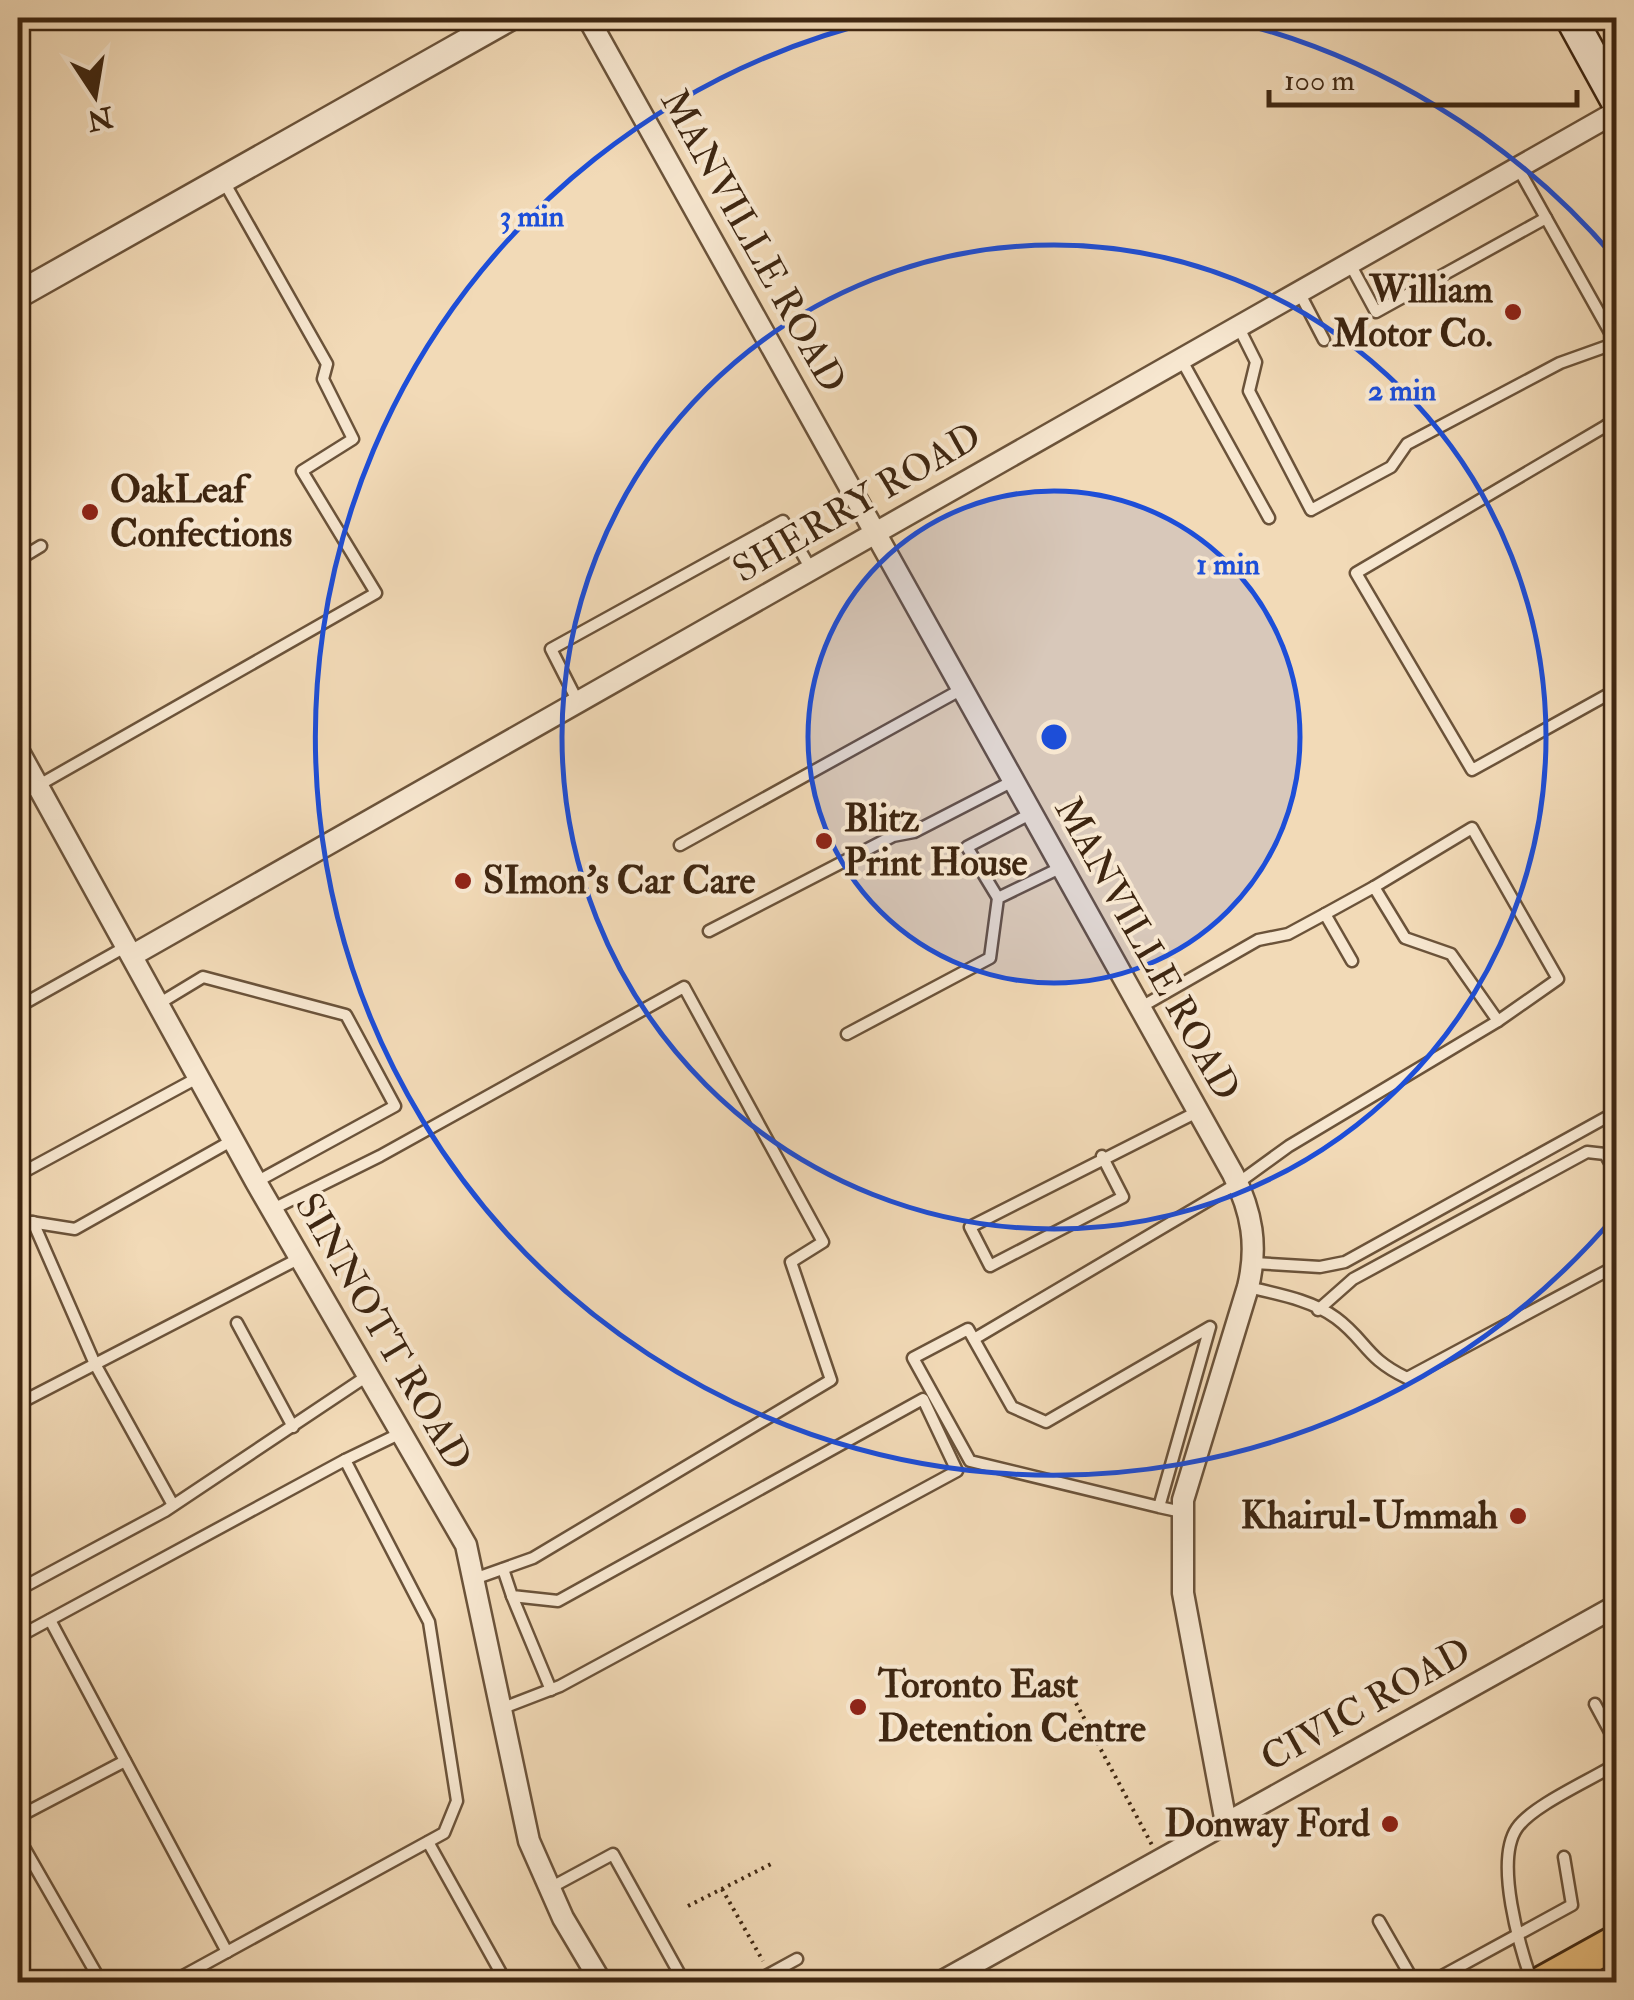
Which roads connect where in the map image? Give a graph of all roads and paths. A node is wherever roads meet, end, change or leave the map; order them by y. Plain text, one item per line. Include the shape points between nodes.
1 (508, 18) edge
2 (588, 18) edge
3 (1571, 18) edge
4 (1616, 100) edge
5 (1616, 112) edge
6 (1518, 168) junction
7 (222, 179) junction
8 (1546, 218) junction
9 (1349, 263) junction
10 (1299, 292) junction
11 (18, 295) edge
12 (1238, 326) junction
13 (1324, 340) dead end
14 (1616, 343) edge
15 (1181, 358) junction
16 (1612, 422) edge
17 (1616, 442) edge
18 (1268, 518) dead end
19 (875, 533) junction
20 (41, 546) dead end
21 (18, 560) edge
22 (811, 569) junction
23 (963, 689) junction
24 (1616, 690) edge
25 (578, 702) junction
26 (18, 750) edge
27 (1014, 780) junction
28 (38, 786) junction
29 (18, 797) edge
30 (1032, 813) junction
31 (680, 845) dead end
32 (1062, 867) junction
33 (1374, 886) junction
34 (998, 898) junction
35 (1326, 914) junction
36 (710, 931) dead end
37 (131, 950) junction
38 (1352, 961) dead end
39 (160, 1003) junction
40 (18, 1007) edge
41 (1140, 1007) junction
42 (1498, 1022) junction
43 (847, 1034) dead end
44 (200, 1077) junction
45 (1197, 1112) junction
46 (1616, 1112) edge
47 (233, 1140) junction
48 (1102, 1156) junction
49 (1616, 1173) edge
50 (18, 1174) edge
51 (256, 1182) junction
52 (1238, 1183) junction
53 (272, 1209) junction
54 (18, 1220) edge
55 (33, 1222) junction
56 (301, 1258) junction
57 (1254, 1263) junction
58 (1616, 1266) edge
59 (1248, 1287) junction
60 (1318, 1310) junction
61 (237, 1323) dead end
62 (974, 1340) junction
63 (95, 1364) junction
64 (368, 1375) junction
65 (18, 1404) edge
66 (293, 1427) junction
67 (401, 1433) junction
68 (344, 1460) junction
69 (173, 1506) junction
70 (1159, 1507) junction
71 (1183, 1512) junction
72 (503, 1569) junction
73 (474, 1579) junction
74 (18, 1590) edge
75 (512, 1596) junction
76 (1615, 1611) edge
77 (50, 1620) junction
78 (18, 1638) edge
79 (551, 1690) junction
80 (1069, 1690) dead end
81 (1594, 1704) dead end
82 (503, 1708) junction
83 (1616, 1744) edge
84 (125, 1761) junction
85 (1616, 1764) edge
86 (18, 1817) edge
87 (1226, 1822) junction
88 (18, 1836) edge
89 (428, 1842) junction
90 (1564, 1857) dead end
91 (1161, 1859) junction
92 (773, 1863) dead end
93 (550, 1888) junction
94 (722, 1889) junction
95 (688, 1906) dead end
96 (1380, 1921) dead end
97 (1518, 1935) junction
98 (1616, 1942) edge
99 (227, 1952) junction
100 (797, 1960) dead end
101 (770, 1974) junction
102 (101, 1982) edge
103 (172, 1982) edge
104 (506, 1982) edge
105 (600, 1982) edge
106 (684, 1982) edge
107 (755, 1982) edge
108 (941, 1982) edge
109 (1414, 1982) edge
110 (1431, 1982) edge
111 (1532, 1982) edge
112 (1544, 1982) edge

1 - 7 street
2 - 19 street, MANVILLE ROAD
3 - 4 main road
5 - 6 street, SHERRY ROAD
6 - 8 lane
6 - 9 street, SHERRY ROAD
7 - 11 street
7 - 28 lane via 327,364 323,379 353,439 302,470 376,593
8 - 9 lane via 1376,312
8 - 14 lane
9 - 10 street, SHERRY ROAD
10 - 12 street, SHERRY ROAD
10 - 13 lane
12 - 14 lane via 1256,362 1249,391 1311,510 1392,467 1408,444 1560,363
12 - 15 street, SHERRY ROAD
15 - 18 lane
15 - 19 street, SHERRY ROAD
16 - 17 lane
16 - 24 lane via 1356,572 1472,770
19 - 22 street, SHERRY ROAD
19 - 23 street, MANVILLE ROAD
20 - 21 lane
22 - 25 street, SHERRY ROAD
22 - 25 lane via 784,521 550,649
23 - 27 street, MANVILLE ROAD
23 - 31 lane
25 - 37 street, SHERRY ROAD
26 - 28 street, SINNOTT ROAD
27 - 30 street, MANVILLE ROAD
27 - 36 lane
28 - 29 lane
28 - 37 street, SINNOTT ROAD
30 - 32 street, MANVILLE ROAD
30 - 34 lane via 967,846
32 - 34 lane
32 - 41 street, MANVILLE ROAD
33 - 35 lane
33 - 42 lane via 1405,938 1451,954
33 - 42 lane via 1472,828 1558,978
34 - 43 lane via 990,958
35 - 38 lane
35 - 41 lane via 1288,934 1258,940
37 - 39 street, SINNOTT ROAD
37 - 40 lane
39 - 44 street, SINNOTT ROAD
39 - 51 lane via 202,977 346,1015 395,1106
41 - 45 street, MANVILLE ROAD
42 - 52 lane
44 - 47 street, SINNOTT ROAD
44 - 50 lane
45 - 48 lane
45 - 52 street, MANVILLE ROAD
46 - 57 lane via 1345,1262 1320,1268
47 - 51 street, SINNOTT ROAD
47 - 55 lane via 75,1228
48 - 48 lane via 970,1226 990,1266 1123,1197
49 - 60 lane via 1605,1154 1587,1152 1354,1279
51 - 53 street, SINNOTT ROAD
52 - 57 street, MANVILLE ROAD via 1253,1224
52 - 62 lane
53 - 56 street, SINNOTT ROAD
53 - 72 lane via 684,987 823,1242 791,1262 831,1380 533,1558
54 - 55 lane
55 - 63 lane
56 - 63 lane
56 - 64 street, SINNOTT ROAD
57 - 59 street, MANVILLE ROAD
58 - 60 lane via 1407,1378 1376,1363 1336,1318
59 - 60 lane
59 - 71 street, MANVILLE ROAD
61 - 66 lane
62 - 70 lane via 968,1330 913,1358 970,1462
62 - 70 lane via 1012,1408 1046,1422 1210,1327
63 - 65 lane
63 - 69 lane
64 - 66 lane
64 - 67 street, SINNOTT ROAD
66 - 69 lane
67 - 68 lane
67 - 73 street, SINNOTT ROAD via 466,1545
68 - 77 lane
68 - 89 lane via 429,1622 457,1800 444,1834
69 - 74 lane
70 - 71 lane
71 - 87 street, MANVILLE ROAD via 1183,1593
72 - 73 lane
72 - 75 lane
73 - 82 street, SINNOTT ROAD
75 - 79 lane
75 - 79 lane via 558,1601 923,1399 954,1462 956,1470
76 - 87 street, CIVIC ROAD
77 - 78 lane
77 - 84 lane
79 - 82 lane
80 - 91 path
81 - 83 lane
82 - 93 street, SINNOTT ROAD via 529,1841
84 - 86 lane
84 - 99 lane
85 - 97 lane via 1518,1827 1508,1878
87 - 91 street, CIVIC ROAD
88 - 102 lane
89 - 99 lane
89 - 104 lane
90 - 97 lane via 1572,1905
91 - 108 street, CIVIC ROAD
92 - 94 path
93 - 105 street, SINNOTT ROAD
93 - 106 lane via 613,1854
94 - 95 path
94 - 101 path
96 - 109 lane
97 - 110 lane
97 - 111 lane
98 - 112 main road
99 - 103 lane
100 - 101 lane
101 - 107 lane

